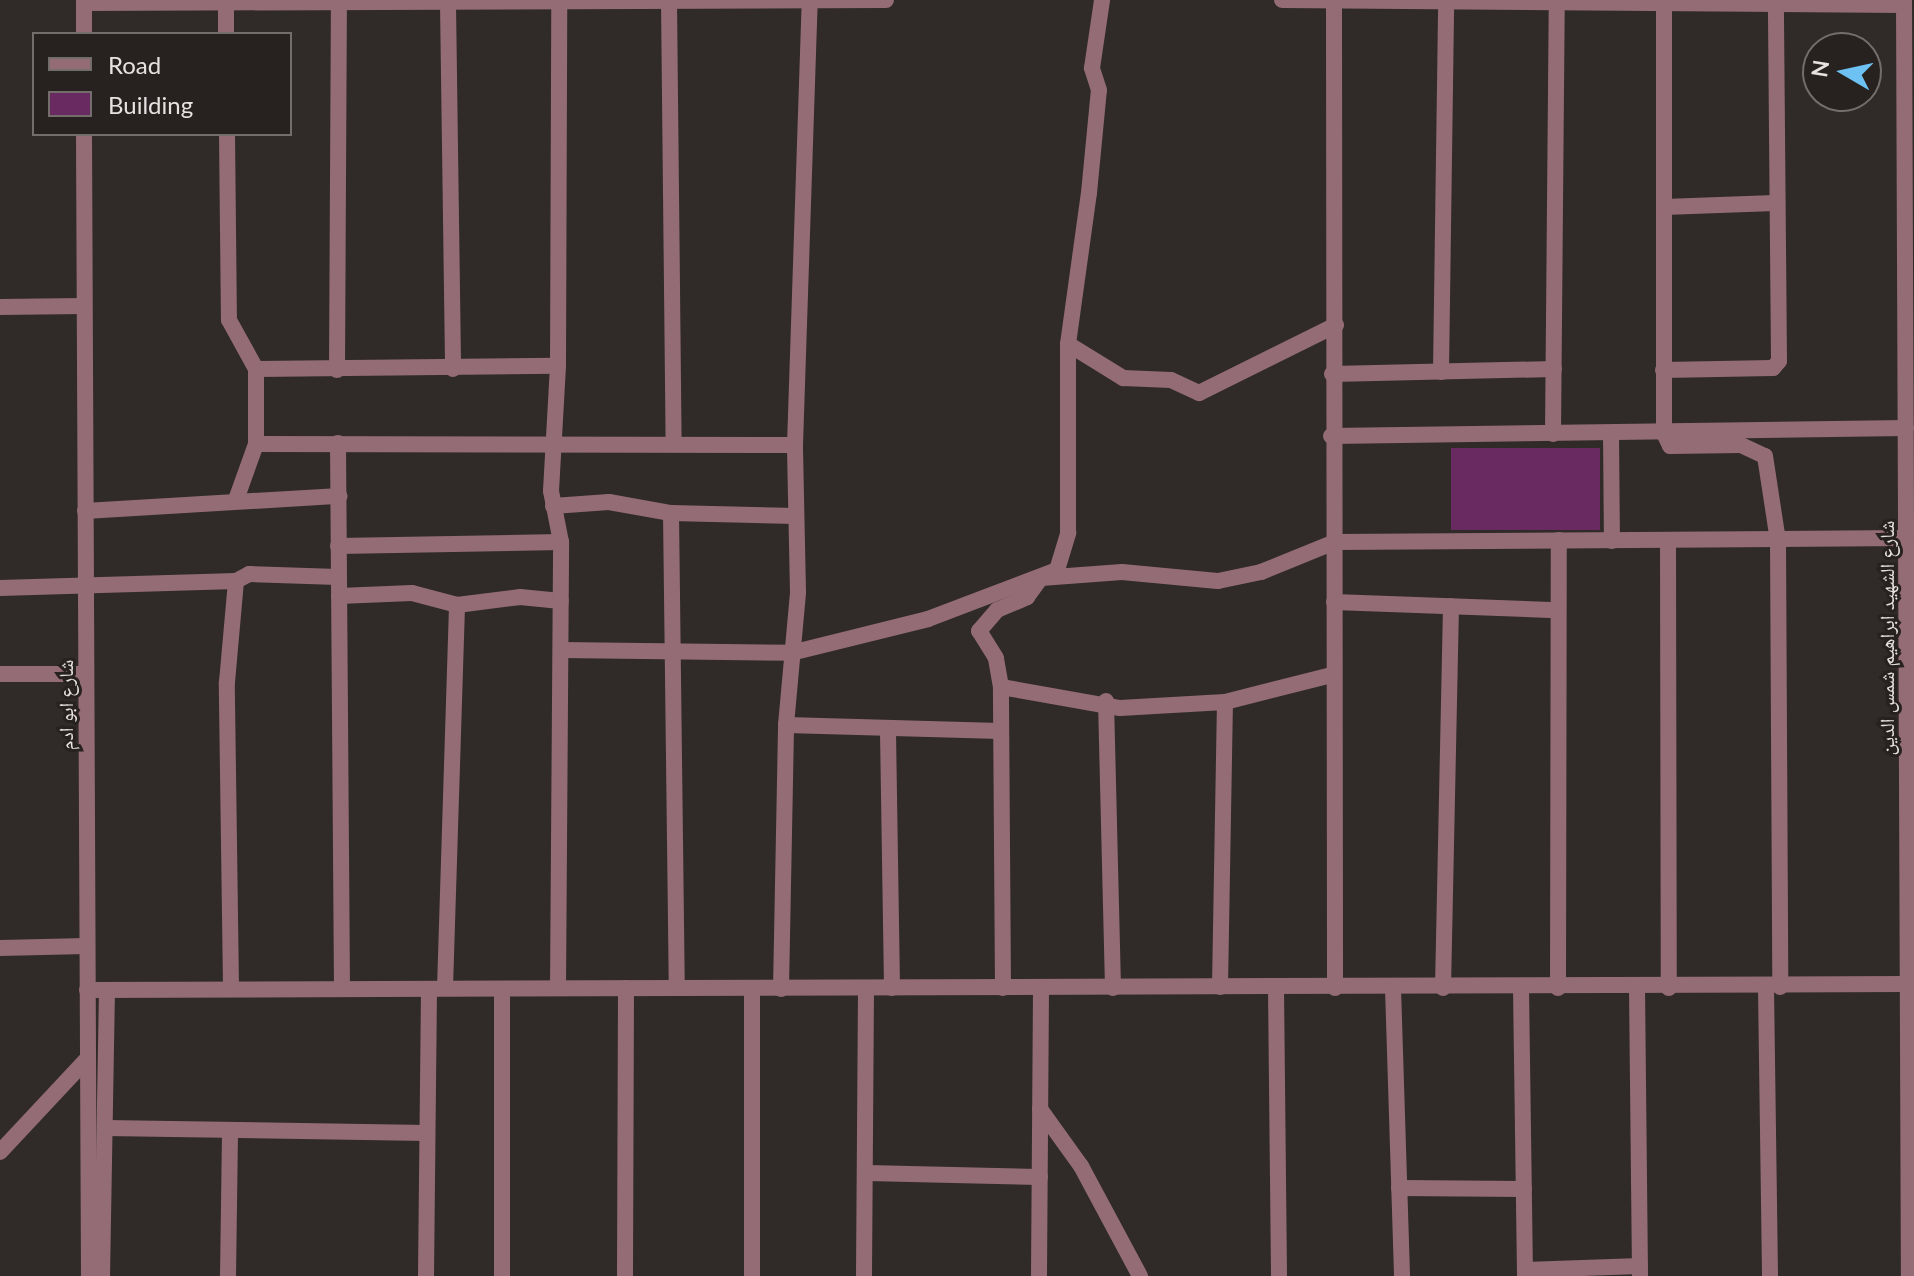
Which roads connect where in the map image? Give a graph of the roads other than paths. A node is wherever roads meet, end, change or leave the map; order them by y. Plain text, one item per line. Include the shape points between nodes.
1 (886, 0) edge
2 (1102, 0) edge
3 (1282, 0) edge
4 (84, 1) edge
5 (616, 1) edge
6 (669, 1) edge
7 (729, 1) edge
8 (810, 1) edge
9 (175, 2) edge
10 (279, 2) edge
11 (392, 2) edge
12 (504, 2) edge
13 (1498, 2) edge
14 (1832, 2) edge
15 (559, 3) junction
16 (1386, 3) edge
17 (1608, 3) edge
18 (1723, 3) edge
19 (1904, 3) edge
20 (448, 4) junction
21 (226, 5) junction
22 (1334, 5) junction
23 (1446, 5) junction
24 (1557, 5) junction
25 (339, 6) junction
26 (1664, 6) junction
27 (1776, 6) junction
28 (84, 32) edge
29 (226, 32) edge
30 (84, 136) edge
31 (227, 136) edge
32 (1909, 166) edge
33 (1775, 203) junction
34 (1664, 207) junction
35 (84, 306) junction
36 (0, 307) edge
37 (1336, 325) junction
38 (1068, 344) junction
39 (558, 366) junction
40 (1912, 367) edge
41 (256, 369) junction
42 (453, 369) junction
43 (1554, 369) junction
44 (337, 370) junction
45 (1663, 370) junction
46 (1441, 372) junction
47 (1332, 374) junction
48 (1906, 428) junction
49 (1611, 433) junction
50 (1664, 433) junction
51 (1553, 434) junction
52 (1331, 436) junction
53 (338, 443) junction
54 (256, 444) junction
55 (551, 444) junction
56 (674, 444) junction
57 (795, 445) junction
58 (340, 496) junction
59 (236, 500) junction
60 (553, 506) junction
61 (85, 511) junction
62 (671, 513) junction
63 (796, 516) junction
64 (1906, 538) junction
65 (1559, 540) junction
66 (1612, 541) junction
67 (1778, 541) junction
68 (561, 542) junction
69 (1335, 542) junction
70 (1668, 542) junction
71 (338, 546) junction
72 (338, 577) junction
73 (1041, 578) junction
74 (236, 581) junction
75 (85, 587) junction
76 (0, 588) edge
77 (339, 596) junction
78 (561, 601) junction
79 (1334, 602) junction
80 (457, 605) junction
81 (1451, 606) junction
82 (1557, 610) junction
83 (561, 650) junction
84 (673, 652) junction
85 (791, 653) junction
86 (0, 674) edge
87 (85, 674) junction
88 (1332, 675) junction
89 (1001, 687) junction
90 (1106, 701) junction
91 (1225, 702) junction
92 (786, 725) junction
93 (1000, 731) junction
94 (888, 732) junction
95 (86, 946) junction
96 (0, 948) edge
97 (1906, 984) junction
98 (231, 987) junction
99 (1220, 987) junction
100 (1637, 987) junction
101 (1773, 987) junction
102 (342, 988) junction
103 (437, 988) junction
104 (558, 988) junction
105 (626, 988) junction
106 (677, 988) junction
107 (752, 988) junction
108 (866, 988) junction
109 (892, 988) junction
110 (1003, 988) junction
111 (1041, 988) junction
112 (1113, 988) junction
113 (1276, 988) junction
114 (1335, 988) junction
115 (1393, 988) junction
116 (1443, 988) junction
117 (1521, 988) junction
118 (1558, 988) junction
119 (1669, 988) junction
120 (781, 989) junction
121 (87, 990) junction
122 (107, 990) junction
123 (502, 990) junction
124 (87, 1059) junction
125 (1040, 1109) junction
126 (105, 1128) junction
127 (230, 1130) junction
128 (427, 1133) junction
129 (0, 1152) edge
130 (867, 1173) junction
131 (1040, 1177) junction
132 (1399, 1188) junction
133 (1524, 1189) junction
134 (1640, 1271) edge
135 (1525, 1273) edge
136 (89, 1276) edge
137 (102, 1276) edge
138 (228, 1276) edge
139 (426, 1276) edge
140 (502, 1276) edge
141 (625, 1276) edge
142 (752, 1276) edge
143 (864, 1276) edge
144 (1039, 1276) edge
145 (1140, 1276) edge
146 (1279, 1276) edge
147 (1402, 1276) edge
148 (1770, 1276) edge
149 (1909, 1276) edge

1 - 8 street
2 - 38 street via 1092,68 1099,90 1089,193
3 - 22 street
4 - 9 street
4 - 28 street
5 - 6 street
5 - 15 street
6 - 7 street
6 - 56 street
7 - 8 street
8 - 57 street
9 - 21 street
10 - 21 street
10 - 25 street
11 - 20 street
11 - 25 street
12 - 15 street
12 - 20 street
13 - 23 street
13 - 24 street
14 - 19 street
14 - 27 street
15 - 39 street
16 - 22 street
16 - 23 street
17 - 24 street
17 - 26 street
18 - 26 street
18 - 27 street
19 - 32 street, شارع الشهيد ابراهيم شمس الدين
20 - 42 street
21 - 29 street
22 - 37 street
23 - 46 street
24 - 43 street
25 - 44 street
26 - 34 street
27 - 33 street
30 - 35 street, شارع ابو ادم
31 - 41 street via 229,320
32 - 40 street, شارع الشهيد ابراهيم شمس الدين
33 - 34 street
33 - 45 street via 1777,365
34 - 45 street
35 - 36 street
35 - 61 street, شارع ابو ادم
37 - 38 street via 1199,393 1171,380 1123,378
37 - 47 street
38 - 73 street via 1068,533 1057,570
39 - 42 street
39 - 55 street
40 - 48 street, شارع الشهيد ابراهيم شمس الدين
41 - 44 street
41 - 54 street
42 - 44 street
43 - 46 street
43 - 51 street
45 - 50 street
46 - 47 street
47 - 52 street
48 - 50 street
48 - 64 street, شارع الشهيد ابراهيم شمس الدين
49 - 50 street
49 - 51 street
49 - 66 street
50 - 67 street via 1670,446 1741,445 1765,456
51 - 52 street
52 - 69 street
53 - 54 street
53 - 55 street
53 - 58 street
54 - 59 street
55 - 56 street
55 - 60 street
56 - 57 street
57 - 63 street
58 - 59 street
58 - 71 street
59 - 61 street
60 - 62 street via 609,502
60 - 68 street
61 - 75 street, شارع ابو ادم
62 - 63 street
62 - 84 street
63 - 85 street
64 - 67 street
64 - 97 street, شارع الشهيد ابراهيم شمس الدين
65 - 66 street
65 - 69 street
65 - 82 street
66 - 70 street
67 - 70 street
67 - 101 street
68 - 71 street
68 - 78 street
69 - 73 street via 1261,572 1218,581 1122,572
69 - 79 street
70 - 119 street
71 - 72 street
72 - 74 street via 249,574
72 - 77 street
73 - 85 street via 928,619
73 - 89 street via 1027,597 997,610 979,631 996,658
74 - 75 street
74 - 98 street via 227,682
75 - 76 street
75 - 87 street, شارع ابو ادم
77 - 80 street via 412,593
77 - 102 street
78 - 80 street via 520,597
78 - 83 street
79 - 81 street
79 - 88 street
80 - 103 street
81 - 82 street
81 - 116 street
82 - 118 street
83 - 84 street
83 - 104 street
84 - 85 street
84 - 106 street
85 - 92 street
86 - 87 street
87 - 95 street, شارع ابو ادم
88 - 91 street
88 - 114 street
89 - 90 street
89 - 93 street
90 - 91 street via 1120,708
90 - 112 street
91 - 99 street
92 - 94 street
92 - 120 street
93 - 94 street
93 - 110 street
94 - 109 street
95 - 96 street
95 - 121 street, شارع ابو ادم
97 - 101 street
97 - 149 street, شارع الشهيد ابراهيم شمس الدين
98 - 102 street
98 - 122 street
99 - 112 street
99 - 113 street
100 - 118 street
100 - 119 street
100 - 134 street
101 - 119 street
101 - 148 street
102 - 103 street
103 - 123 street
103 - 128 street
104 - 105 street
104 - 123 street
105 - 106 street
105 - 141 street
106 - 107 street
107 - 120 street
107 - 142 street
108 - 109 street
108 - 120 street
108 - 130 street
109 - 110 street
110 - 111 street
111 - 112 street
111 - 125 street
113 - 114 street
113 - 146 street
114 - 115 street
115 - 116 street
115 - 132 street
116 - 117 street
117 - 118 street
117 - 133 street
121 - 122 street
121 - 124 street, شارع ابو ادم
122 - 126 street
123 - 140 street
124 - 129 street
124 - 136 street, شارع ابو ادم
125 - 131 street
125 - 145 street via 1081,1166
126 - 127 street
126 - 137 street
127 - 128 street
127 - 138 street
128 - 139 street
130 - 131 street
130 - 143 street
131 - 144 street
132 - 133 street
132 - 147 street
133 - 135 street
134 - 135 street

